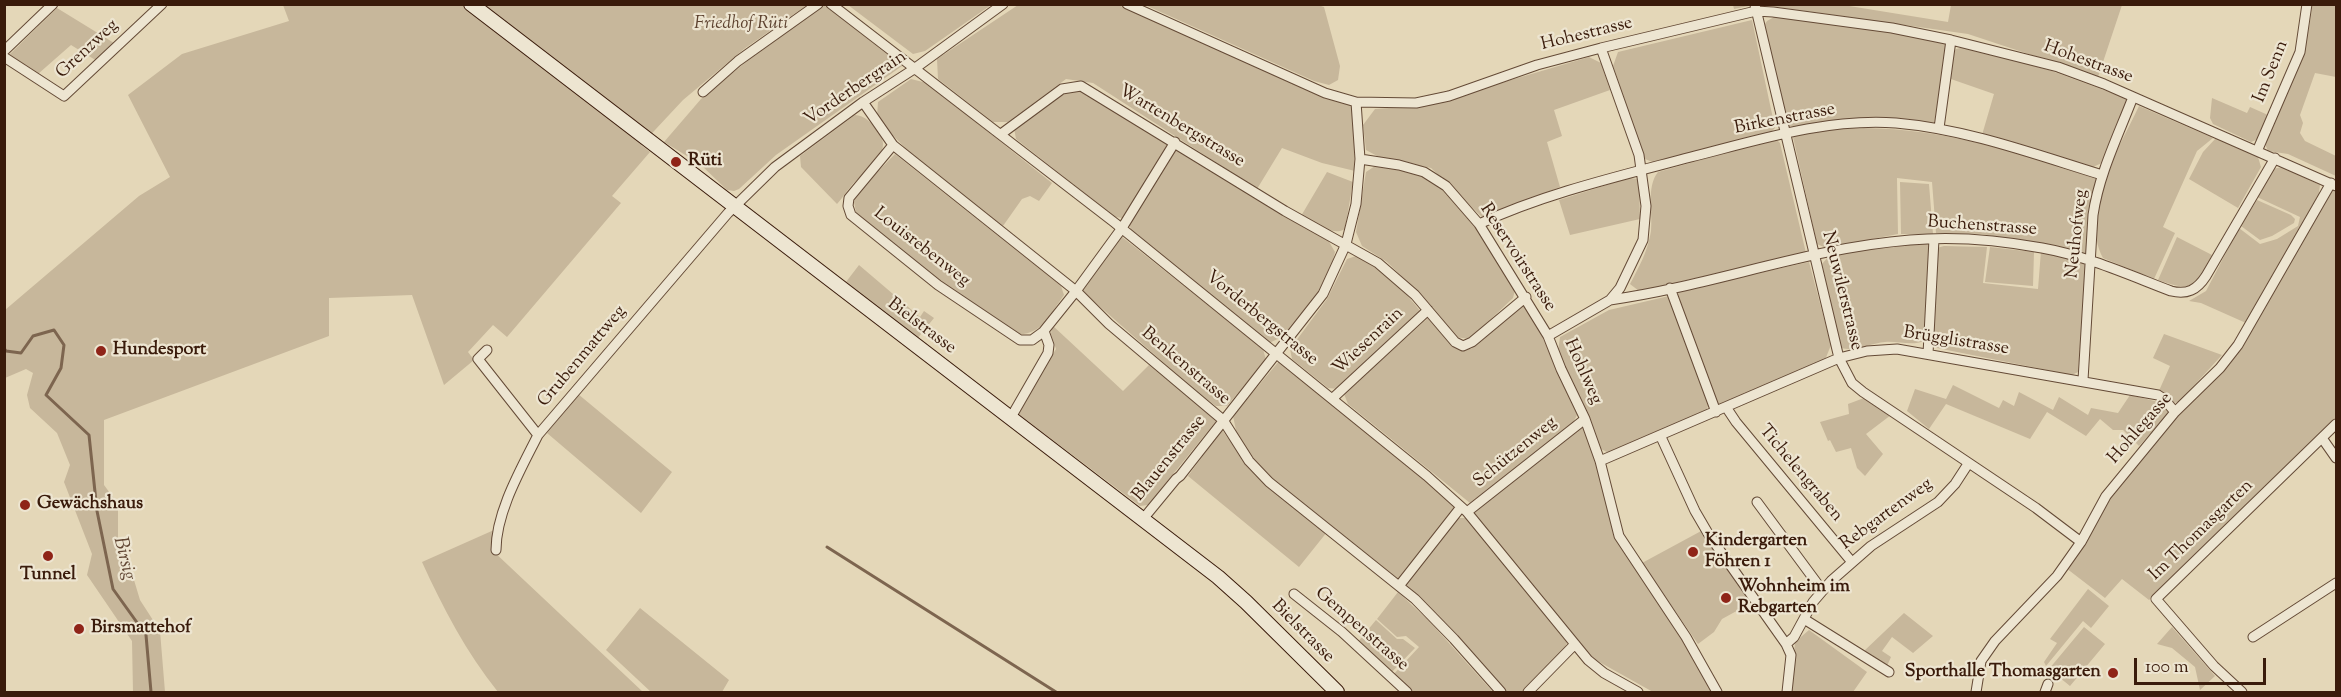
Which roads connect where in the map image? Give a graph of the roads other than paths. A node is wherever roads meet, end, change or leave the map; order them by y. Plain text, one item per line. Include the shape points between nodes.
1 (53, 4) edge
2 (162, 4) edge
3 (471, 4) edge
4 (818, 4) edge
5 (831, 4) edge
6 (1003, 4) edge
7 (1127, 4) edge
8 (2307, 4) edge
9 (1755, 8) edge
10 (1951, 40) junction
11 (1601, 48) junction
12 (4, 51) edge
13 (4, 57) edge
14 (914, 69) junction
15 (703, 92) dead end
16 (2133, 97) junction
17 (862, 102) junction
18 (1356, 102) junction
19 (1939, 129) junction
20 (1785, 133) junction
21 (1001, 134) junction
22 (1175, 142) junction
23 (893, 145) junction
24 (2258, 149) junction
25 (2275, 158) junction
26 (1360, 159) junction
27 (1642, 170) junction
28 (2102, 175) junction
29 (2334, 184) edge
30 (733, 207) junction
31 (1479, 224) junction
32 (1122, 228) junction
33 (1934, 239) junction
34 (1346, 244) junction
35 (1815, 256) junction
36 (2091, 260) junction
37 (1670, 288) junction
38 (1076, 291) junction
39 (1526, 297) junction
40 (1610, 300) junction
41 (1428, 310) junction
42 (1044, 331) junction
43 (1548, 336) junction
44 (487, 350) dead end
45 (1278, 353) junction
46 (1928, 354) junction
47 (1839, 358) junction
48 (2083, 380) junction
49 (1333, 398) junction
50 (1726, 407) junction
51 (1716, 412) junction
52 (2175, 412) junction
53 (1010, 419) junction
54 (1585, 419) junction
55 (1223, 420) junction
56 (2337, 424) edge
57 (538, 435) junction
58 (1661, 437) junction
59 (2322, 438) junction
60 (2337, 458) edge
61 (1600, 461) junction
62 (1968, 464) junction
63 (1757, 502) dead end
64 (1464, 510) junction
65 (1143, 519) junction
66 (2081, 542) junction
67 (496, 550) dead end
68 (1851, 561) junction
69 (2337, 583) edge
70 (1398, 586) junction
71 (1822, 591) junction
72 (1294, 594) dead end
73 (1804, 620) junction
74 (2253, 637) dead end
75 (1575, 644) junction
76 (1786, 644) junction
77 (1889, 672) dead end
78 (1337, 693) edge
79 (1407, 693) edge
80 (1501, 693) edge
81 (1528, 693) edge
82 (1638, 693) edge
83 (1717, 693) edge
84 (1787, 693) edge
85 (1976, 693) edge
86 (2242, 693) edge

1 - 12 street
2 - 13 street, Grenzweg via 64,96
3 - 30 main road, Bielstrasse
4 - 15 street via 738,61
5 - 14 street, Vorderbergstrasse
6 - 14 street, Vorderbergrain
7 - 18 street, Hohestrasse via 1325,93
8 - 24 street, Im Senn via 2300,52
9 - 10 street, Hohestrasse
9 - 11 street, Hohestrasse
9 - 20 street, Neuwilerstrasse
10 - 16 street, Hohestrasse via 2058,67
10 - 19 street
11 - 18 street, Hohestrasse via 1537,64 1449,96 1416,103
11 - 27 street, Hohlweg
14 - 17 street, Vorderbergrain
14 - 21 street, Vorderbergstrasse
16 - 24 street, Hohestrasse
16 - 28 street, Neuhofweg
17 - 23 street, Benkenstrasse
17 - 30 street, Vorderbergrain via 775,167
18 - 26 street, Blauenstrasse
19 - 20 street, Birkenstrasse via 1859,123
19 - 28 street, Birkenstrasse
20 - 27 street, Birkenstrasse
20 - 35 street, Neuwilerstrasse
21 - 22 street, Wartenbergstrasse via 1062,89 1081,86
21 - 32 street, Vorderbergstrasse
22 - 32 street
22 - 34 street, Wartenbergstrasse
23 - 38 street, Benkenstrasse
23 - 42 street, Louisrebenweg via 849,198 851,215 938,285 1020,340 1032,340
24 - 25 street, Hohestrasse
25 - 29 street, Hohestrasse
25 - 36 street, Buchenstrasse via 2196,289 2171,291
26 - 31 street, Reservoirstrasse via 1424,172 1446,186
26 - 34 street, Blauenstrasse via 1356,204
27 - 31 street, Birkenstrasse via 1516,207
27 - 40 street, Hohlweg via 1646,206 1643,240
28 - 36 street, Neuhofweg via 2093,215
29 - 52 street, Hohlegasse via 2238,345
30 - 53 main road, Bielstrasse
30 - 57 street, Grubenmattweg
31 - 39 street, Reservoirstrasse
32 - 38 street
32 - 45 street, Vorderbergstrasse
33 - 35 street, Buchenstrasse via 1873,244
33 - 36 street, Buchenstrasse via 1997,241
33 - 46 street
34 - 41 street, Wartenbergstrasse via 1377,263
34 - 45 street, Blauenstrasse via 1323,294
35 - 37 street, Buchenstrasse
35 - 47 street, Neuwilerstrasse
36 - 48 street, Neuhofweg
37 - 40 street, Buchenstrasse
37 - 51 street
38 - 42 street
38 - 55 street, Benkenstrasse via 1109,324
39 - 41 street, Wartenbergstrasse via 1472,342 1463,345 1455,342
39 - 43 street, Reservoirstrasse
40 - 43 street, Hohlweg
41 - 49 street, Wiesenrain
42 - 53 street via 1048,353
43 - 54 street, Hohlweg
44 - 57 street via 478,360
45 - 49 street, Vorderbergstrasse
45 - 55 street, Blauenstrasse
46 - 47 street, Brügglistrasse via 1882,348
46 - 48 street, Brügglistrasse
47 - 50 street, Brügglistrasse
47 - 62 street, Neuwilerstrasse via 1852,382 1863,392
48 - 52 street, Brügglistrasse via 2158,395
49 - 64 street, Vorderbergstrasse
50 - 51 street, Brügglistrasse
50 - 68 street, Tichelengraben
51 - 58 street, Brügglistrasse
52 - 66 street, Hohlegasse via 2106,495
53 - 65 main road, Bielstrasse
54 - 61 street, Hohlweg
54 - 64 street, Schützenweg
55 - 65 street, Blauenstrasse
55 - 70 street, Benkenstrasse via 1249,461 1270,483
56 - 59 street, Im Thomasgarten
57 - 67 street, Grubenmattweg via 496,532
58 - 61 street, Brügglistrasse
58 - 76 street via 1709,536
59 - 60 street
59 - 86 street, Im Thomasgarten via 2156,599
61 - 83 street, Hohlweg via 1620,536 1686,637
62 - 66 street, Neuwilerstrasse
62 - 68 street, Rebgartenweg via 1938,502
63 - 71 street
64 - 70 street, Schützenweg
64 - 75 street, Vorderbergstrasse
65 - 78 main road, Bielstrasse via 1239,596
66 - 85 street, Hohlegasse via 2056,576 1995,641 1982,661
68 - 71 street, Rebgartenweg
69 - 74 street
70 - 80 street, Benkenstrasse via 1454,639
71 - 73 street, Rebgartenweg
72 - 79 street, Gempenstrasse via 1342,632
73 - 76 street, Rebgartenweg
73 - 77 street
75 - 81 street
75 - 82 street, Vorderbergstrasse via 1604,673
76 - 84 street via 1791,655

